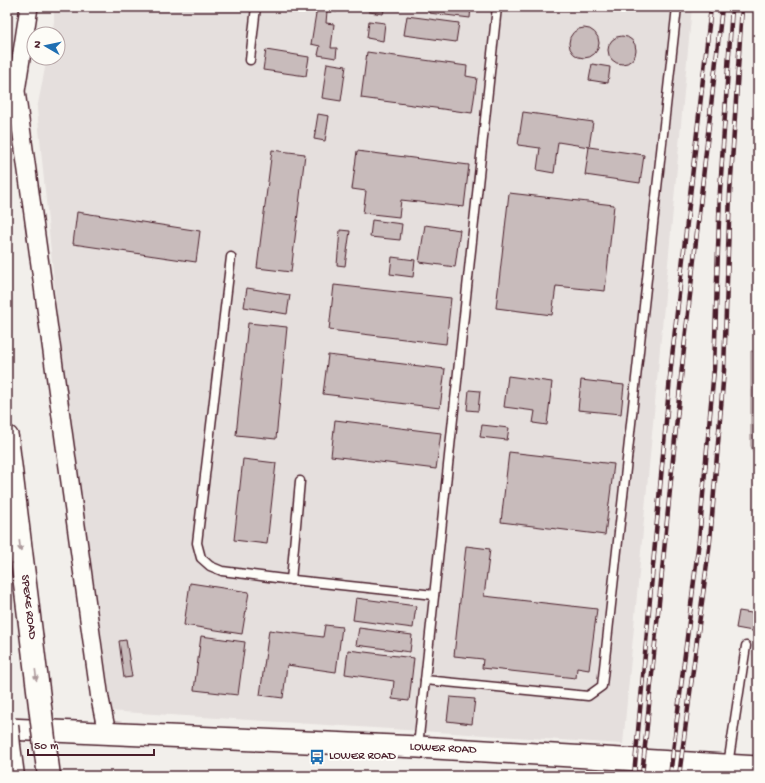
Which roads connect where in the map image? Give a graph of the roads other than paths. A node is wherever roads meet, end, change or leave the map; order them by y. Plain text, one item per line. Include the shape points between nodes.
1 (29, 7) edge
2 (256, 7) edge
3 (497, 7) edge
4 (677, 7) edge
5 (250, 60) dead end
6 (232, 257) dead end
7 (7, 438) edge
8 (300, 481) dead end
9 (291, 580) junction
10 (434, 595) junction
11 (746, 646) dead end
12 (425, 680) junction
13 (8, 733) edge
14 (107, 733) junction
15 (418, 747) junction
16 (728, 765) junction
17 (758, 766) edge
18 (13, 776) edge
19 (48, 776) edge

1 - 14 street via 16,91 100,699
2 - 5 lane
3 - 10 lane
4 - 12 lane via 602,686 588,696
6 - 9 lane via 197,544 201,558 210,566 222,571
7 -> 19 highway, SPEKE ROAD, bridge
8 - 9 lane
9 - 10 lane
10 - 12 lane
11 - 16 lane
12 - 15 lane
13 - 14 street, LOWER ROAD
13 - 18 highway
14 - 15 street, LOWER ROAD
15 - 16 street, LOWER ROAD
16 - 17 street, LOWER ROAD

